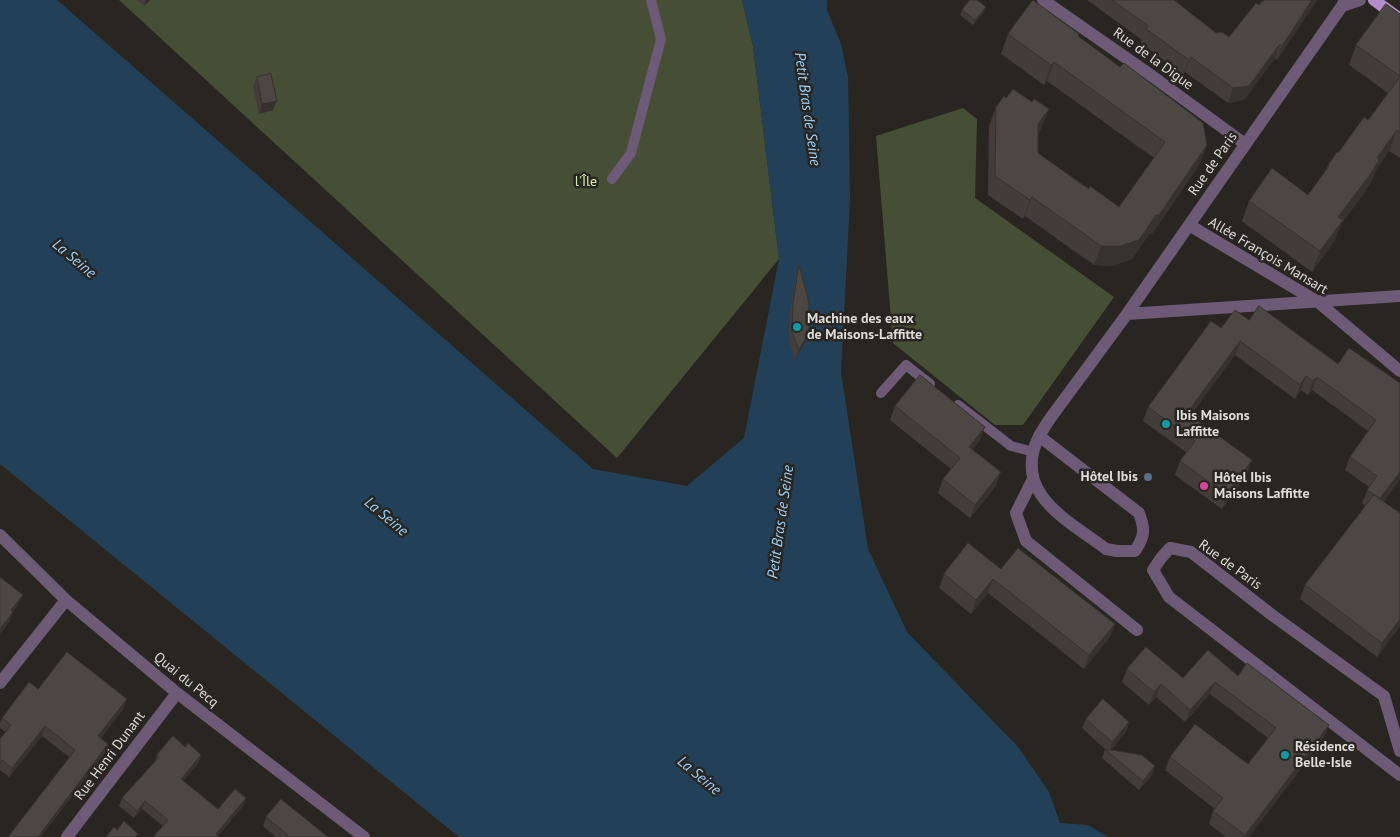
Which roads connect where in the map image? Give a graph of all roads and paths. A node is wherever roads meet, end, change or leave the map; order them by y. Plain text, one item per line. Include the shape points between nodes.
1 (651, 0) edge
2 (1043, 0) edge
3 (1360, 0) edge
4 (1374, 0) edge
5 (1344, 3) edge
6 (1400, 19) edge
7 (1244, 144) junction
8 (612, 180) dead end
9 (1189, 225) junction
10 (1400, 296) edge
11 (1318, 302) junction
12 (1126, 314) junction
13 (1400, 371) edge
14 (936, 388) edge
15 (881, 394) dead end
16 (951, 400) edge
17 (1040, 436) junction
18 (1034, 452) junction
19 (1033, 479) junction
20 (0, 535) edge
21 (66, 600) junction
22 (1137, 630) dead end
23 (0, 683) edge
24 (177, 693) junction
25 (1400, 751) edge
26 (1400, 775) edge
27 (67, 837) edge
28 (364, 837) edge

1 - 8 lane via 661,39 631,153
2 - 7 street, Rue de la Digue
3 - 5 street, Rue de Paris
4 - 6 main road
5 - 7 street, Rue de Paris
7 - 9 street, Rue de Paris
9 - 11 street, Allée François Mansart
9 - 12 street, Rue de Paris
10 - 11 street
11 - 12 street
11 - 13 street, Allée François Mansart
12 - 17 street, Rue de Paris
14 - 15 lane via 906,364
16 - 18 lane via 1011,446
17 - 18 street, Rue de Paris
17 - 19 street, Rue de Paris via 1139,513 1145,528 1135,551 1106,549 1051,508 1043,500
18 - 19 street, Rue de Paris
19 - 22 street via 1016,513 1026,541
20 - 21 street, Quai du Pecq
21 - 23 street
21 - 24 street, Quai du Pecq
24 - 27 street, Rue Henri Dunant
24 - 28 street, Quai du Pecq
25 - 26 street, Rue de Paris via 1384,696 1191,552 1170,548 1161,558 1153,570 1169,597

